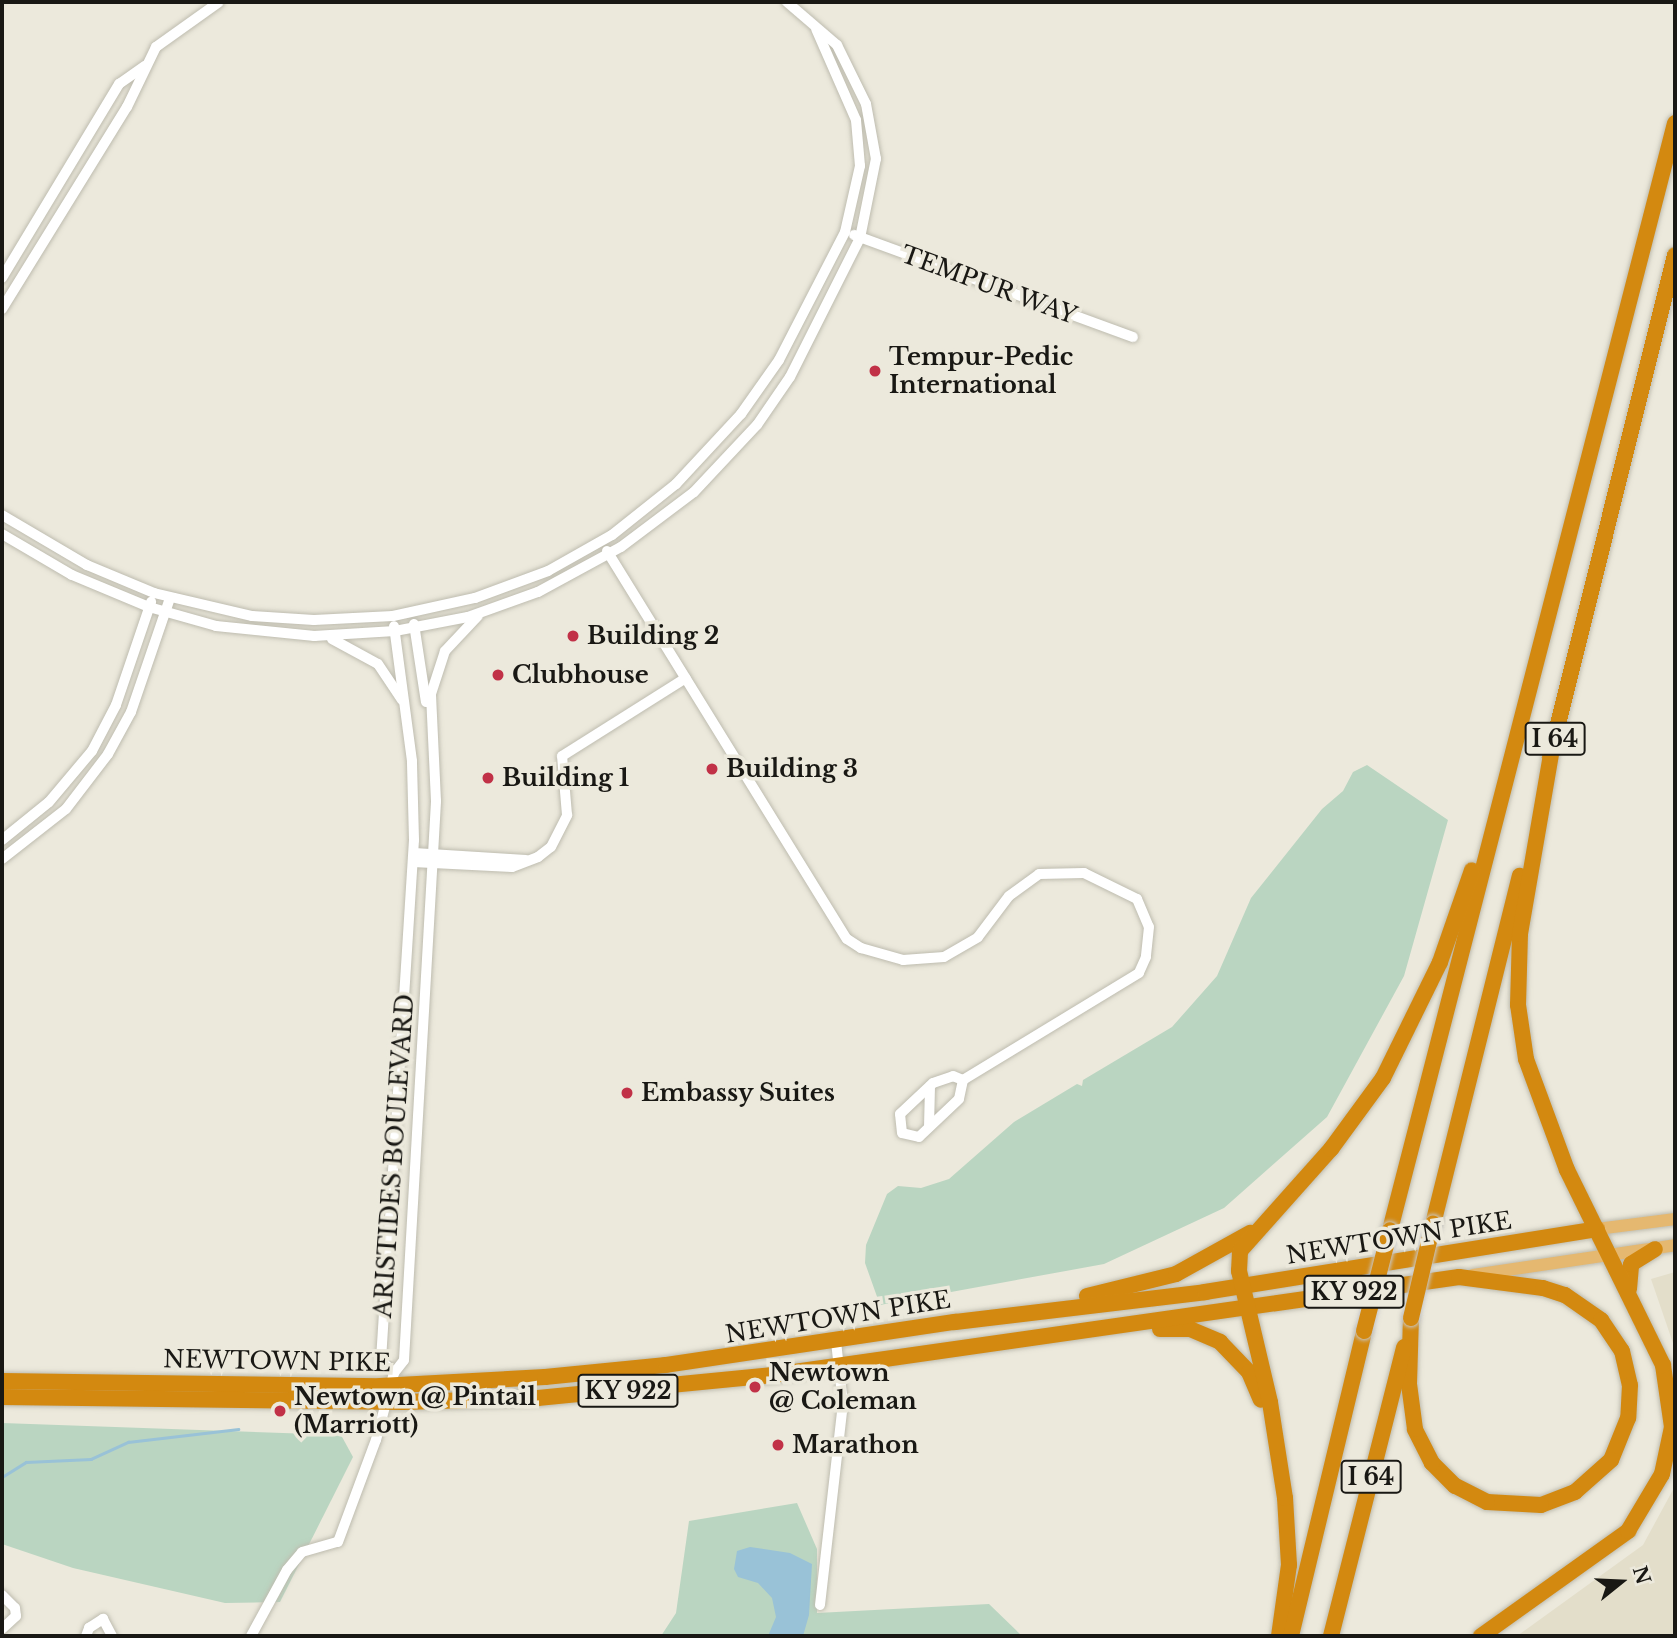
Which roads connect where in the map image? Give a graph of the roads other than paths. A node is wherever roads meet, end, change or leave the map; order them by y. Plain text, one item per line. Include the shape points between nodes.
1 (219, 2) edge
2 (787, 2) edge
3 (815, 27) junction
4 (145, 66) junction
5 (1675, 123) edge
6 (845, 232) junction
7 (860, 238) junction
8 (1675, 255) edge
9 (2, 278) edge
10 (2, 310) edge
11 (1133, 337) dead end
12 (718, 441) junction
13 (732, 454) junction
14 (2, 515) edge
15 (2, 534) edge
16 (601, 541) junction
17 (609, 555) junction
18 (154, 593) junction
19 (170, 598) junction
20 (149, 607) junction
21 (487, 611) junction
22 (165, 612) junction
23 (412, 613) junction
24 (393, 616) junction
25 (415, 629) junction
26 (395, 631) junction
27 (323, 636) junction
28 (686, 678) junction
29 (408, 724) junction
30 (433, 746) junction
31 (1552, 748) junction
32 (1508, 768) junction
33 (2, 840) edge
34 (413, 858) junction
35 (2, 859) edge
36 (433, 859) junction
37 (963, 1080) junction
38 (930, 1086) junction
39 (929, 1127) junction
40 (1675, 1219) edge
41 (1261, 1226) junction
42 (1597, 1229) junction
43 (1675, 1245) edge
44 (1655, 1249) junction
45 (1609, 1256) junction
46 (1459, 1278) junction
47 (1244, 1286) junction
48 (1631, 1298) junction
49 (1248, 1307) junction
50 (1411, 1318) junction
51 (955, 1322) junction
52 (1032, 1338) junction
53 (836, 1342) junction
54 (841, 1365) junction
55 (2, 1381) edge
56 (391, 1387) junction
57 (2, 1397) edge
58 (1275, 1437) junction
59 (2, 1595) edge
60 (820, 1605) dead end
61 (2, 1629) edge
62 (86, 1636) edge
63 (112, 1636) edge
64 (251, 1636) edge
65 (1279, 1636) edge
66 (1291, 1636) edge
67 (1331, 1636) edge
68 (1481, 1636) edge

1 - 4 street via 171,34
2 - 3 street
3 - 6 street via 856,120 860,166
3 - 7 street via 837,45 850,65 870,118 876,159
4 - 9 street via 119,85
4 - 10 street via 128,107
5 - 32 highway, I 64
6 - 7 street, TEMPUR WAY
6 - 12 street via 779,360
7 - 11 street, TEMPUR WAY
7 - 13 street via 790,377
8 - 31 highway, I 64
12 - 13 street
12 - 16 street via 655,503
13 - 17 street via 678,506
14 - 18 street via 76,559
15 - 20 street via 72,575
16 - 17 street
16 - 23 street via 513,586
17 - 21 street via 538,592
17 - 28 street
18 - 19 street
18 - 20 street
19 - 22 street
19 - 24 street via 281,619
20 - 22 street
20 - 33 street via 116,705 92,751 50,802
21 - 25 street
21 - 30 street, ARISTIDES BOULEVARD via 455,636 436,667 430,694
22 - 27 street via 243,630
22 - 35 street via 131,712 108,754 66,809
23 - 24 street
23 - 25 street, ARISTIDES BOULEVARD
24 - 26 street, ARISTIDES BOULEVARD
25 - 26 street
25 - 30 street, ARISTIDES BOULEVARD
26 - 27 street
26 - 29 street, ARISTIDES BOULEVARD
27 - 29 street, ARISTIDES BOULEVARD via 354,647 378,664 400,695
28 - 36 street via 562,756 567,815 551,847 512,867
28 - 37 street via 847,939 861,948 903,960 944,957 978,937 1009,896 1039,874 1084,873 1137,899 1149,927 1139,973
29 - 34 street, ARISTIDES BOULEVARD
30 - 36 street, ARISTIDES BOULEVARD
31 - 42 highway via 1520,934 1518,1005 1536,1094
31 - 50 highway, I 64, bridge
32 - 41 highway via 1440,962 1401,1046 1331,1149
32 - 66 highway, I 64, bridge
34 - 36 street
34 - 56 street, ARISTIDES BOULEVARD via 382,1360
36 - 56 street, ARISTIDES BOULEVARD via 404,1360
37 - 38 street via 942,1078
37 - 39 street via 959,1098
38 - 39 street
38 - 39 street via 898,1120 902,1133 913,1138
40 - 42 main road, NEWTOWN PIKE / KY 922
41 - 47 highway via 1240,1251
41 - 51 highway via 1211,1257 1158,1281
42 - 45 highway
42 - 47 highway, NEWTOWN PIKE / KY 922
43 - 44 main road, NEWTOWN PIKE / KY 922
44 - 45 main road, NEWTOWN PIKE / KY 922
44 - 48 highway via 1628,1269
45 - 46 main road, NEWTOWN PIKE / KY 922
45 - 48 highway
46 - 49 highway, NEWTOWN PIKE / KY 922
46 - 50 highway via 1520,1283 1564,1294 1601,1320 1614,1336 1627,1367 1631,1403 1619,1447 1592,1481 1557,1500 1522,1507 1487,1502 1443,1476 1415,1429 1409,1384
47 - 49 highway
47 - 51 highway, NEWTOWN PIKE / KY 922
48 - 68 highway via 1662,1365 1669,1392 1672,1427 1662,1474 1646,1506 1611,1547
49 - 52 highway, NEWTOWN PIKE / KY 922
49 - 58 highway
50 - 67 highway, I 64
51 - 53 highway, NEWTOWN PIKE / KY 922
52 - 54 highway, NEWTOWN PIKE / KY 922
52 - 58 highway via 1190,1329 1220,1342 1241,1361
53 - 54 street
53 - 56 highway, NEWTOWN PIKE / KY 922 via 626,1369
54 - 56 highway, NEWTOWN PIKE / KY 922 via 538,1398
54 - 60 street via 843,1404
55 - 56 highway, NEWTOWN PIKE / KY 922
56 - 57 highway, NEWTOWN PIKE / KY 922
56 - 64 street via 338,1542 303,1552 287,1570
58 - 65 highway via 1289,1534
59 - 61 street via 15,1608 16,1616
62 - 63 street via 89,1628 103,1619

